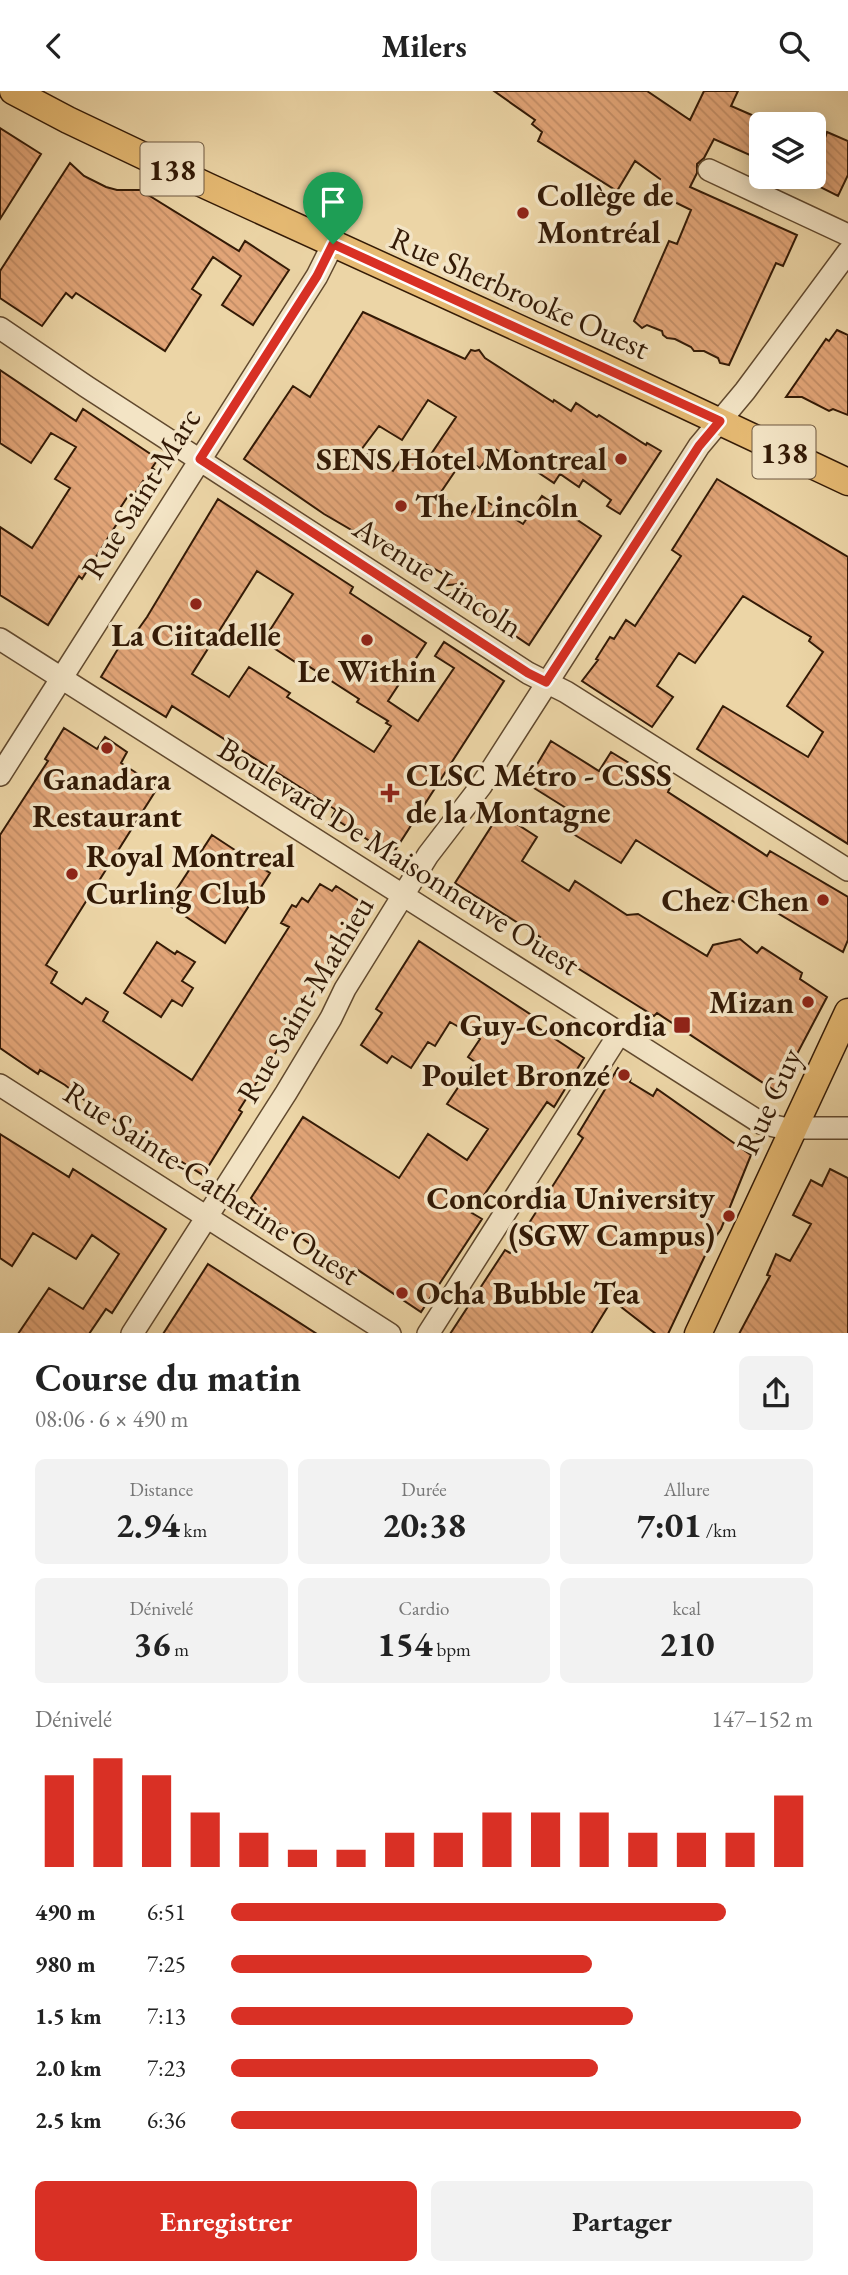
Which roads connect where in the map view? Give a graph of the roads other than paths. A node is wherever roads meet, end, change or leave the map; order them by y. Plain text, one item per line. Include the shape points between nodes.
1 (13, 91) edge
2 (709, 170) dead end
3 (848, 235) edge
4 (333, 244) junction
5 (848, 252) edge
6 (0, 328) edge
7 (720, 421) junction
8 (200, 459) junction
9 (848, 482) edge
10 (0, 639) edge
11 (61, 678) junction
12 (546, 682) junction
13 (0, 775) edge
14 (848, 870) edge
15 (403, 895) junction
16 (848, 1012) edge
17 (620, 1034) junction
18 (0, 1085) edge
19 (793, 1128) junction
20 (848, 1128) edge
21 (207, 1217) junction
22 (132, 1333) edge
23 (390, 1333) edge
24 (428, 1333) edge
25 (698, 1333) edge

1 - 4 main road, Rue Sherbrooke Ouest / 138
2 - 3 street
4 - 7 main road, Rue Sherbrooke Ouest / 138
4 - 8 street, Rue Saint-Marc
5 - 7 street, Rue Saint-Mathieu
6 - 8 street, Avenue Lincoln
7 - 9 main road, Rue Sherbrooke Ouest / 138
7 - 12 street, Rue Saint-Mathieu via 699,446
8 - 11 street, Rue Saint-Marc
8 - 12 street, Avenue Lincoln
10 - 11 street, Boulevard De Maisonneuve Ouest
11 - 13 street, Rue Saint-Marc
11 - 15 street, Boulevard De Maisonneuve Ouest
12 - 14 street, Avenue Lincoln
12 - 15 street, Rue Saint-Mathieu via 481,786
15 - 17 street, Boulevard De Maisonneuve Ouest
15 - 21 street, Rue Saint-Mathieu
16 - 19 main road, Rue Guy
17 - 19 street, Boulevard De Maisonneuve Ouest via 761,1123
17 - 24 street
18 - 21 street, Rue Sainte-Catherine Ouest
19 - 20 street, Boulevard De Maisonneuve Ouest
19 - 25 main road, Rue Guy
21 - 22 street, Rue Saint-Mathieu
21 - 23 street, Rue Sainte-Catherine Ouest

